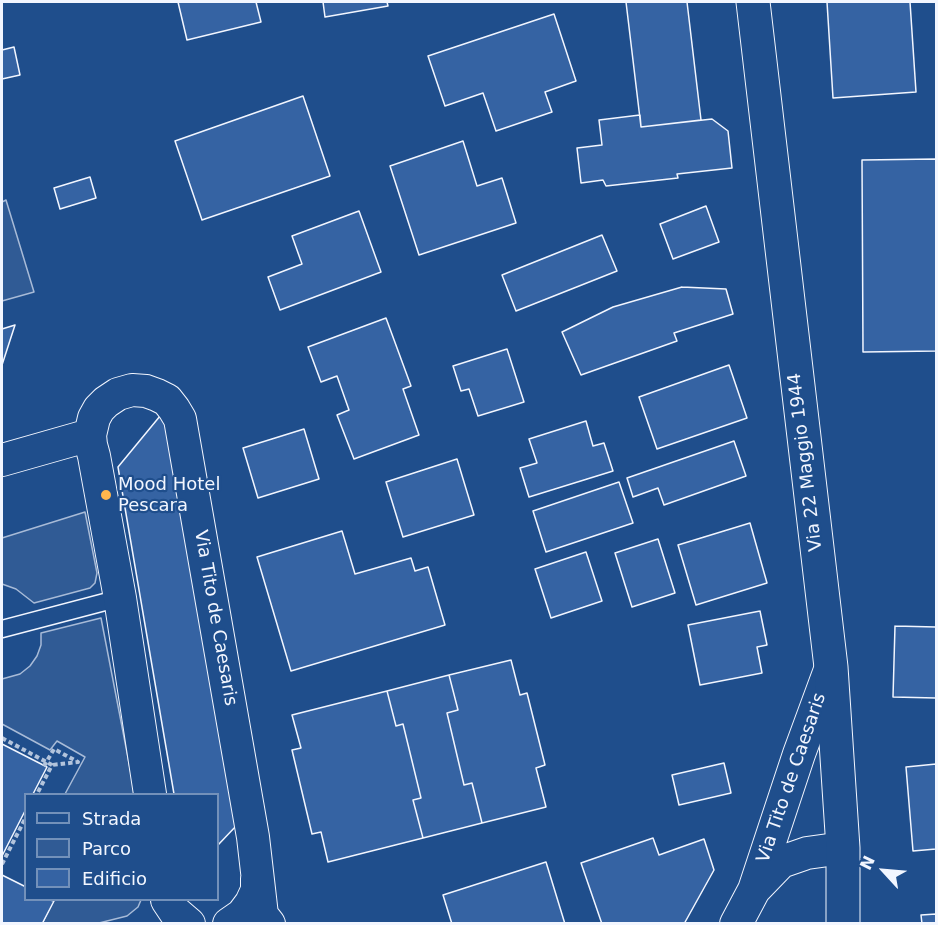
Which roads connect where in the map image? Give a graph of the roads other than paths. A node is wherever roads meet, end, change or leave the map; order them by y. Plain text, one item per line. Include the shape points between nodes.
1 (753, 2) edge
2 (90, 435) junction
3 (2, 460) edge
4 (120, 598) junction
5 (2, 629) edge
6 (831, 667) junction
7 (150, 793) edge
8 (843, 848) junction
9 (257, 875) junction
10 (754, 890) junction
11 (229, 924) edge
12 (269, 924) edge
13 (736, 924) edge
14 (843, 924) edge

1 - 6 main road, Via 22 Maggio 1944
2 - 3 street
2 - 4 street
2 - 9 street, Via Tito de Caesaris via 99,409 118,394 132,390 167,400 180,419
4 - 5 lane
4 - 7 street
6 - 8 main road, Via 22 Maggio 1944
6 - 10 street, Via Tito de Caesaris
8 - 10 street, Via Tito de Caesaris via 807,853 781,862
8 - 14 main road, Via 22 Maggio 1944
9 - 11 street, Via Tito de Caesaris via 257,890 251,903
9 - 12 street, Via Tito de Caesaris via 262,915
10 - 13 street, Via Tito de Caesaris

